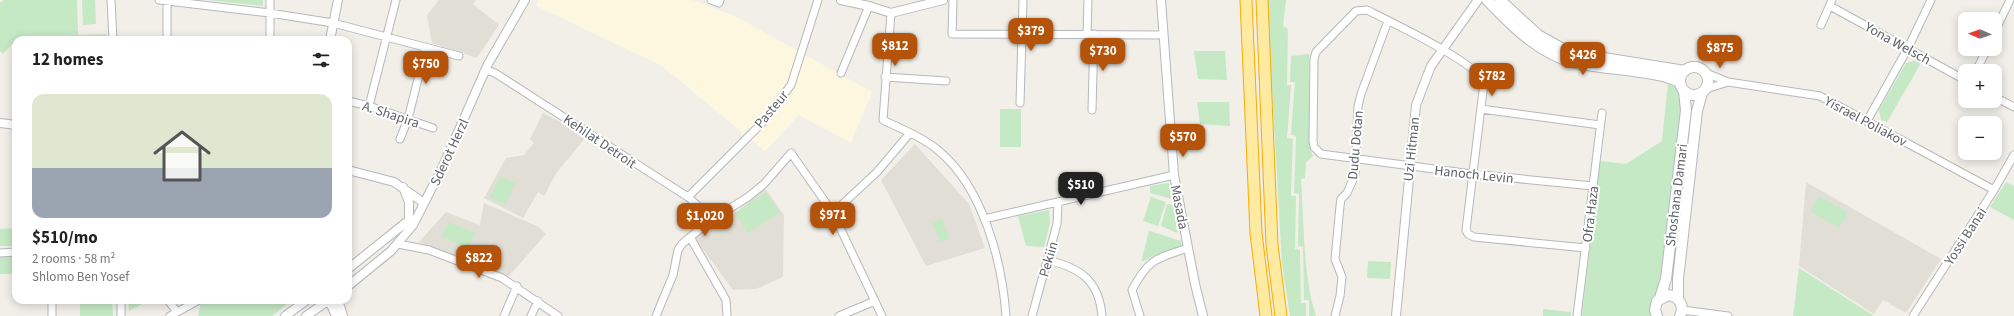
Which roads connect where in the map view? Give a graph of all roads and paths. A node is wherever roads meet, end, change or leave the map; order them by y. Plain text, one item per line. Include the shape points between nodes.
1 (111, 0) edge
2 (164, 0) edge
3 (270, 0) edge
4 (338, 0) edge
5 (396, 0) edge
6 (525, 0) edge
7 (711, 0) edge
8 (720, 0) edge
9 (818, 0) edge
10 (844, 0) edge
11 (953, 0) edge
12 (1023, 0) edge
13 (1088, 0) edge
14 (1161, 0) edge
15 (1246, 0) edge
16 (1262, 0) edge
17 (1478, 0) edge
18 (1487, 0) edge
19 (1500, 0) edge
20 (1931, 0) edge
21 (2010, 0) edge
22 (938, 1) edge
23 (1831, 3) edge
24 (869, 6) junction
25 (270, 13) junction
26 (891, 13) junction
27 (2002, 17) edge
28 (1388, 21) junction
29 (333, 23) junction
30 (1821, 25) dead end
31 (1022, 34) junction
32 (1090, 34) junction
33 (1163, 35) junction
34 (113, 36) edge
35 (167, 36) edge
36 (270, 36) edge
37 (331, 36) edge
38 (386, 37) junction
39 (426, 47) junction
40 (1908, 48) junction
41 (1442, 49) junction
42 (459, 56) dead end
43 (1685, 71) junction
44 (484, 72) junction
45 (840, 73) dead end
46 (1706, 73) junction
47 (1958, 76) edge
48 (885, 77) junction
49 (946, 81) dead end
50 (1728, 82) junction
51 (1682, 87) junction
52 (1704, 91) junction
53 (2002, 101) edge
54 (352, 102) edge
55 (1020, 103) dead end
56 (369, 106) junction
57 (2014, 107) edge
58 (1480, 109) junction
59 (1092, 110) dead end
60 (1602, 113) dead end
61 (408, 119) junction
62 (1867, 121) junction
63 (0, 123) edge
64 (12, 124) edge
65 (1600, 125) junction
66 (433, 128) dead end
67 (910, 133) junction
68 (400, 139) dead end
69 (2014, 155) edge
70 (1355, 158) junction
71 (1409, 166) junction
72 (352, 171) edge
73 (1472, 174) junction
74 (1174, 175) junction
75 (1593, 186) junction
76 (403, 187) junction
77 (1994, 190) junction
78 (688, 197) junction
79 (1058, 202) junction
80 (424, 203) junction
81 (833, 213) junction
82 (984, 219) junction
83 (709, 221) junction
84 (690, 237) junction
85 (398, 244) junction
86 (1188, 248) junction
87 (1586, 248) junction
88 (12, 252) edge
89 (0, 253) edge
90 (1048, 260) junction
91 (352, 264) edge
92 (352, 283) edge
93 (517, 286) junction
94 (1660, 298) junction
95 (1678, 299) junction
96 (538, 301) junction
97 (875, 301) junction
98 (52, 304) edge
99 (121, 304) edge
100 (171, 304) edge
101 (192, 304) edge
102 (301, 304) edge
103 (323, 304) edge
104 (332, 304) edge
105 (339, 304) edge
106 (341, 304) edge
107 (178, 312) junction
108 (1681, 313) edge
109 (340, 314) edge
110 (52, 316) edge
111 (121, 316) edge
112 (170, 316) edge
113 (285, 316) edge
114 (306, 316) edge
115 (504, 316) edge
116 (531, 316) edge
117 (558, 316) edge
118 (656, 316) edge
119 (727, 316) edge
120 (839, 316) edge
121 (882, 316) edge
122 (1006, 316) edge
123 (1032, 316) edge
124 (1102, 316) edge
125 (1140, 316) edge
126 (1203, 316) edge
127 (1266, 316) edge
128 (1281, 316) edge
129 (1335, 316) edge
130 (1396, 316) edge
131 (1577, 316) edge
132 (1657, 316) edge
133 (1728, 316) edge
134 (1913, 316) edge

1 - 34 street
2 - 25 street
2 - 35 street
3 - 25 street
4 - 29 street
5 - 38 street
6 - 44 street, Sderot Herzl
7 - 8 street via 719,3
9 - 78 street, Pasteur via 791,85 763,122
10 - 24 street
11 - 31 street via 952,34
12 - 31 street
13 - 32 street
14 - 33 street, Masada
15 - 127 highway via 1256,234
16 - 128 highway via 1272,245
17 - 41 street, Uzi Hitman
18 - 51 main road via 1532,43 1559,58 1589,66 1667,77
19 - 43 main road via 1538,35 1563,49
20 - 40 street
21 - 27 street
22 - 26 street
23 - 30 street
23 - 40 street, Yona Welsch
24 - 26 street
24 - 45 street
25 - 29 street
25 - 36 street
26 - 48 street
28 - 41 street
28 - 70 street, Dudu Dotan via 1358,106
28 - 70 street, Hanoch Levin via 1367,10 1356,11 1316,52 1314,59 1314,147 1326,156
29 - 37 street
29 - 38 street
31 - 32 street
31 - 55 street
32 - 33 street
32 - 59 street
33 - 74 street, Masada
38 - 39 street
38 - 56 street
39 - 42 street
39 - 61 street
40 - 47 street, Yona Welsch
40 - 62 street
41 - 58 street via 1483,77
41 - 71 street, Uzi Hitman via 1431,66 1420,92 1413,121
43 - 46 main road via 1689,68 1698,68
43 - 51 main road via 1682,74
44 - 78 street, Kehilat Detroit via 494,72
44 - 80 street, Sderot Herzl
46 - 50 street, Yisrael Poliakov
46 - 52 main road via 1708,81
48 - 49 street
48 - 67 street via 883,120
50 - 52 street, Yisrael Poliakov
50 - 62 street, Yisrael Poliakov via 1814,94
51 - 52 main road via 1695,95
51 - 94 main road, Shoshana Damari via 1686,116 1666,279
52 - 95 main road, Shoshana Damari via 1697,111 1678,279
53 - 57 street
54 - 56 street, A. Shapira
56 - 61 street, A. Shapira
58 - 65 street
58 - 73 street
60 - 65 street, Ofra Haza
61 - 66 street, A. Shapira
61 - 68 street
62 - 77 street, Yisrael Poliakov
63 - 64 street
65 - 75 street, Ofra Haza
67 - 81 street via 878,172
67 - 82 street via 937,149 949,160 969,187
69 - 77 street, Yossi Banai
70 - 71 street, Hanoch Levin
70 - 129 street, Dudu Dotan via 1355,175 1347,193 1341,199 1340,206 1335,259 1342,277
71 - 73 street, Hanoch Levin
71 - 130 street, Uzi Hitman
72 - 76 street via 394,182
73 - 75 street, Hanoch Levin
73 - 87 street via 1466,230 1468,234 1474,237
74 - 79 street
74 - 86 street, Masada
75 - 87 street, Ofra Haza
76 - 80 street
76 - 91 street via 409,205 409,220
77 - 134 street, Yossi Banai
78 - 83 street, Kehilat Detroit
79 - 82 street
79 - 90 street, Pekiin via 1058,224
80 - 85 street, Sderot Herzl via 413,225
81 - 83 street via 791,153 764,184
81 - 97 street
82 - 122 street via 999,270
83 - 84 street
84 - 118 street via 678,250 673,275
84 - 119 street via 726,300
85 - 92 street, Sderot Herzl
85 - 93 street via 429,250
86 - 125 street via 1155,259 1141,274 1132,290
86 - 126 street, Masada
87 - 131 street, Ofra Haza
88 - 89 street
90 - 123 street, Pekiin
90 - 124 street via 1066,265 1087,277 1097,294
93 - 96 street
93 - 115 street
94 - 95 main road via 1672,295
94 - 132 main road, Shoshana Damari via 1655,306
95 - 108 main road, Shoshana Damari
96 - 116 street
96 - 117 street
97 - 120 street
97 - 121 street
98 - 110 street
99 - 111 street
100 - 107 street
101 - 107 street
102 - 113 street
103 - 114 street
104 - 109 street
105 - 109 street
106 - 109 street
107 - 112 street
108 - 133 street

